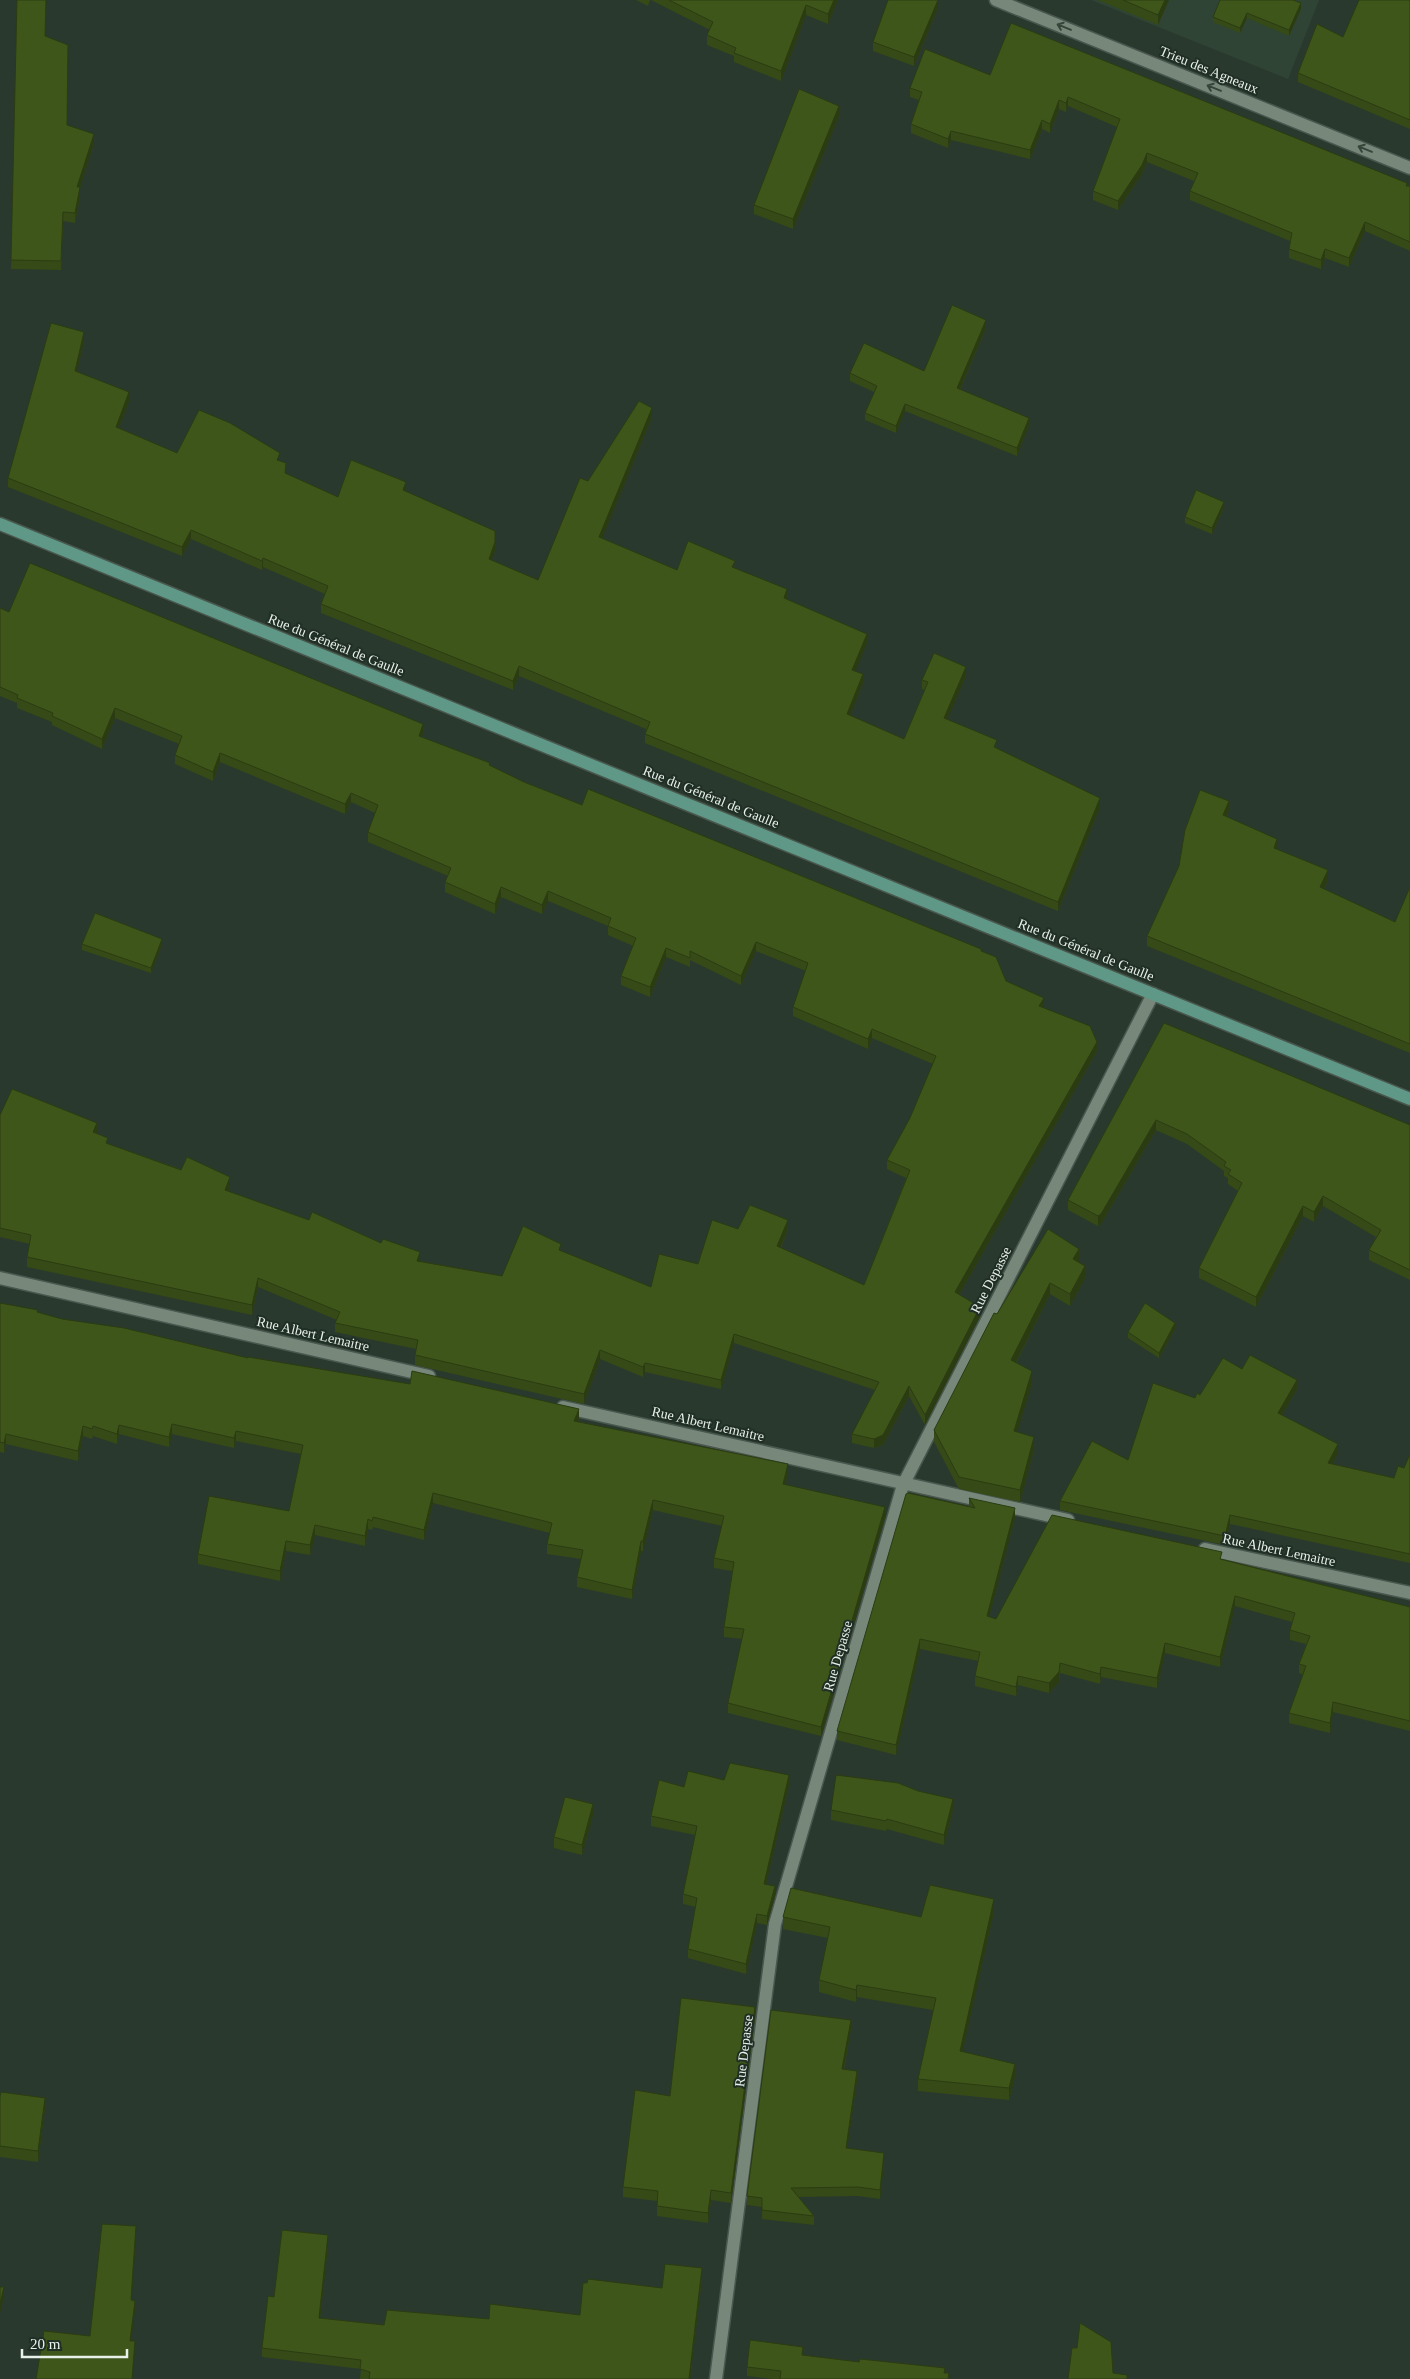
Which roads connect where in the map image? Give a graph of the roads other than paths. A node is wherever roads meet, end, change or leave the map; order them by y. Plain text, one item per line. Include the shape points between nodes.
1 (996, 0) edge
2 (1410, 168) edge
3 (0, 524) edge
4 (1153, 994) junction
5 (1410, 1099) edge
6 (0, 1278) edge
7 (439, 1378) edge
8 (555, 1405) edge
9 (903, 1485) junction
10 (1078, 1522) edge
11 (1196, 1547) edge
12 (1410, 1593) edge
13 (716, 2379) edge

2 -> 1 street, Trieu des Agneaux
3 - 4 main road, Rue du Général de Gaulle
4 - 5 main road, Rue du Général de Gaulle
4 - 9 street, Rue Depasse
6 - 7 street, Rue Albert Lemaitre
8 - 9 street, Rue Albert Lemaitre
9 - 10 street, Rue Albert Lemaitre
9 - 13 street, Rue Depasse via 776,1924
11 - 12 street, Rue Albert Lemaitre

